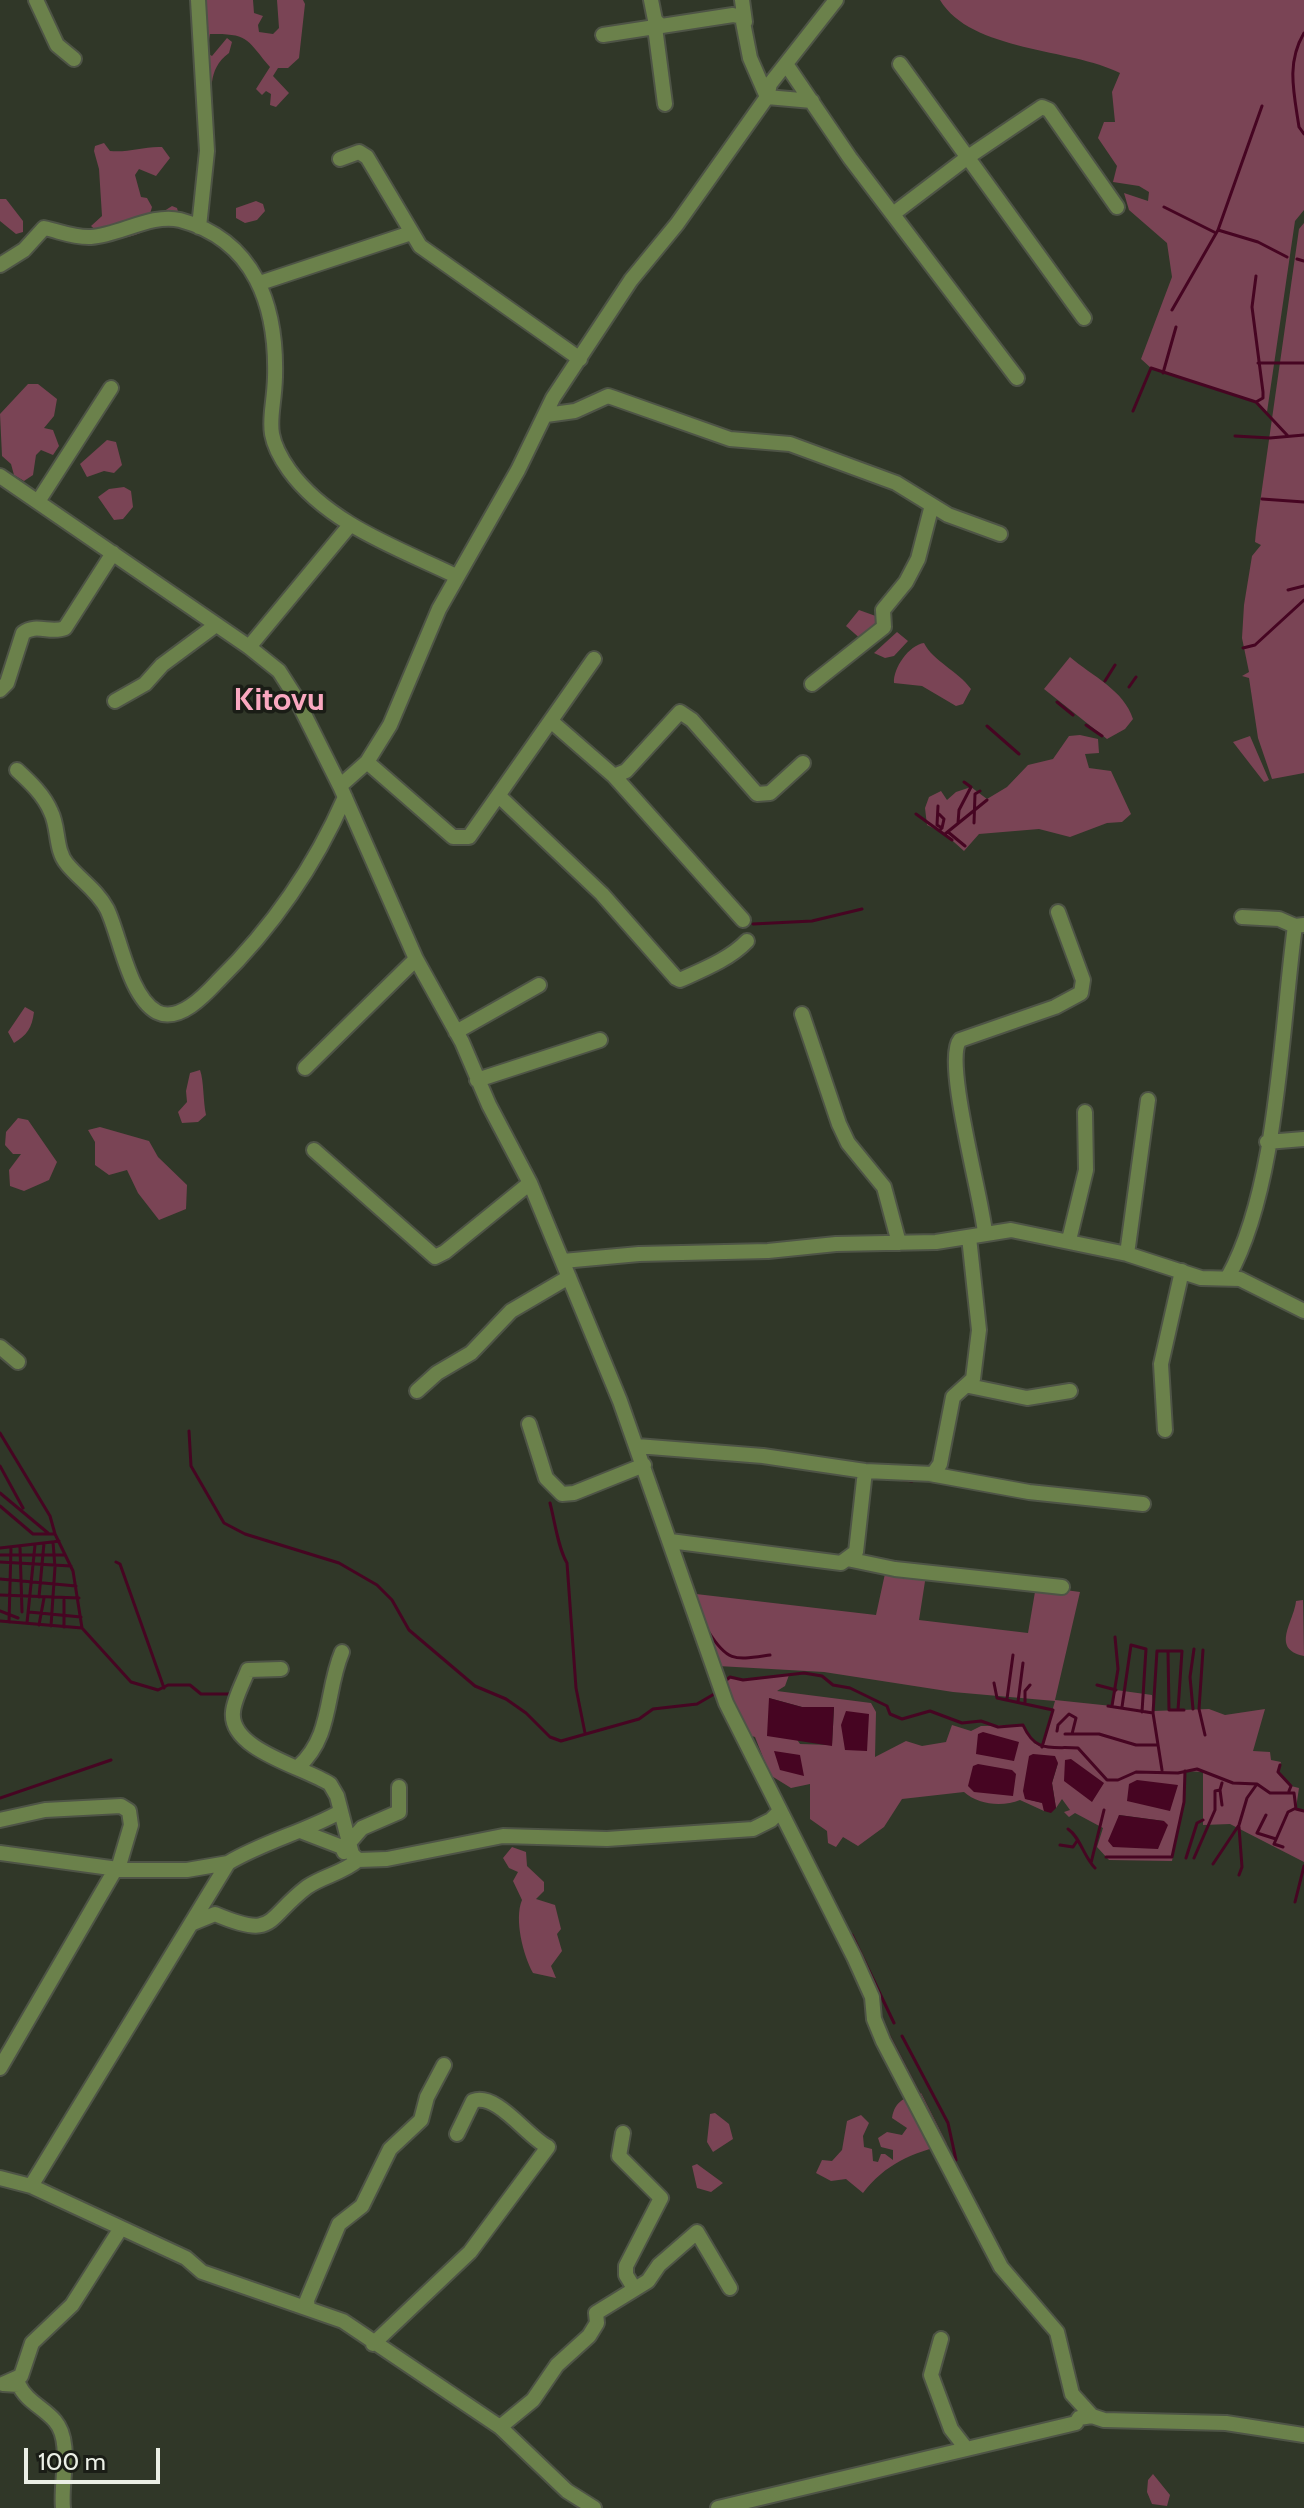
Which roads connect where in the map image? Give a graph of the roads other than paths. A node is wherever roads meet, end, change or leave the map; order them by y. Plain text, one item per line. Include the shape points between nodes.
1 (36, 0) edge
2 (198, 0) edge
3 (651, 0) edge
4 (742, 0) edge
5 (836, 0) edge
6 (745, 22) junction
7 (658, 26) junction
8 (603, 35) dead end
9 (74, 59) dead end
10 (786, 64) junction
11 (900, 64) dead end
12 (767, 97) junction
13 (812, 101) junction
14 (665, 104) dead end
15 (968, 157) junction
16 (340, 159) dead end
17 (1117, 207) dead end
18 (893, 214) junction
19 (199, 227) junction
20 (411, 233) junction
21 (0, 265) edge
22 (260, 283) junction
23 (1084, 318) dead end
24 (580, 359) junction
25 (1017, 378) dead end
26 (111, 388) dead end
27 (546, 415) junction
28 (0, 476) edge
29 (39, 500) junction
30 (932, 505) junction
31 (350, 525) junction
32 (1000, 534) dead end
33 (113, 553) junction
34 (456, 576) junction
35 (216, 625) junction
36 (249, 647) junction
37 (594, 659) dead end
38 (812, 684) dead end
39 (0, 690) edge
40 (115, 701) dead end
41 (552, 722) junction
42 (367, 762) junction
43 (803, 763) dead end
44 (17, 770) dead end
45 (614, 776) junction
46 (342, 791) junction
47 (500, 797) junction
48 (1058, 912) dead end
49 (1242, 917) dead end
50 (743, 920) dead end
51 (1300, 926) edge
52 (747, 941) dead end
53 (416, 959) junction
54 (539, 985) dead end
55 (1287, 994) junction
56 (1304, 995) edge
57 (802, 1014) dead end
58 (456, 1032) junction
59 (600, 1040) dead end
60 (305, 1068) dead end
61 (477, 1080) junction
62 (1148, 1100) dead end
63 (1085, 1112) dead end
64 (1304, 1139) edge
65 (1267, 1142) junction
66 (314, 1150) dead end
67 (530, 1183) junction
68 (985, 1233) junction
69 (969, 1237) junction
70 (1069, 1240) junction
71 (899, 1243) junction
72 (1127, 1254) junction
73 (563, 1261) junction
74 (1182, 1271) junction
75 (569, 1277) junction
76 (1228, 1277) junction
77 (1304, 1311) edge
78 (0, 1347) edge
79 (18, 1362) dead end
80 (969, 1386) junction
81 (417, 1391) dead end
82 (1070, 1391) dead end
83 (529, 1424) dead end
84 (1165, 1430) dead end
85 (637, 1446) junction
86 (644, 1465) junction
87 (865, 1471) junction
88 (938, 1472) junction
89 (1143, 1504) dead end
90 (670, 1541) junction
91 (855, 1558) junction
92 (1062, 1587) dead end
93 (342, 1652) dead end
94 (281, 1669) dead end
95 (298, 1767) junction
96 (399, 1787) dead end
97 (780, 1811) junction
98 (340, 1812) junction
99 (0, 1820) edge
100 (303, 1832) junction
101 (347, 1845) junction
102 (0, 1853) edge
103 (358, 1860) junction
104 (228, 1863) junction
105 (118, 1869) junction
106 (335, 1874) junction
107 (193, 1923) junction
108 (444, 2065) dead end
109 (0, 2068) edge
110 (623, 2133) dead end
111 (457, 2134) dead end
112 (0, 2178) edge
113 (31, 2186) junction
114 (121, 2228) junction
115 (634, 2288) junction
116 (730, 2288) dead end
117 (308, 2308) junction
118 (941, 2339) dead end
119 (373, 2344) junction
120 (1072, 2394) junction
121 (1092, 2416) junction
122 (1061, 2425) junction
123 (500, 2427) junction
124 (1304, 2435) edge
125 (965, 2447) junction
126 (63, 2507) edge
127 (594, 2508) edge
128 (718, 2508) edge

1 - 9 street via 57,45
2 - 19 street via 207,151
3 - 7 street
4 - 6 street
5 - 10 street
6 - 7 street via 733,15
6 - 12 street via 750,58
7 - 8 street
7 - 14 street
10 - 12 street
10 - 13 street
11 - 15 street
12 - 13 street
12 - 24 street via 631,280
13 - 18 street
15 - 17 street via 1035,110 1046,108
15 - 18 street
15 - 23 street
16 - 20 street via 359,152 367,157
18 - 25 street
19 - 21 street via 160,219 89,237 44,228
19 - 22 street via 241,254
20 - 22 street
20 - 24 street via 420,246
22 - 31 street via 274,360 270,431 302,486
24 - 27 street
26 - 29 street
27 - 30 street via 575,411 608,396 730,439 790,444 896,483
27 - 34 street
28 - 29 street
29 - 33 street
30 - 32 street
30 - 38 street via 918,559 883,610 884,627
31 - 34 street
31 - 36 street
33 - 35 street
33 - 39 street via 65,628 23,633
34 - 42 street via 404,698
35 - 36 street
35 - 40 street via 145,684
36 - 46 street via 286,679
37 - 41 street
41 - 45 street
41 - 47 street
42 - 46 street
42 - 47 street via 459,839 469,837
43 - 45 street via 770,793 757,794 680,712 626,771
44 - 46 street via 52,813 66,864 106,907 133,980 157,1013 169,1014 203,996 295,893
45 - 50 street
46 - 53 street
47 - 52 street via 602,894 676,978 734,953
48 - 68 street via 1083,980 1081,993 960,1040 955,1047 955,1077
49 - 51 street
51 - 55 street
53 - 58 street
53 - 60 street
54 - 58 street
55 - 56 street
55 - 65 street
57 - 71 street via 839,1124 884,1187
58 - 61 street
59 - 61 street
61 - 67 street
62 - 72 street
63 - 70 street via 1086,1170
64 - 65 street
65 - 76 street via 1250,1223
66 - 67 street via 435,1257
67 - 73 street
68 - 69 street
68 - 70 street via 1011,1230
69 - 71 street
69 - 80 street via 979,1330
70 - 72 street
71 - 73 street
72 - 74 street
73 - 75 street
74 - 76 street via 1210,1279
74 - 84 street via 1161,1364
75 - 81 street via 511,1311 471,1353
75 - 85 street
76 - 77 street
78 - 79 street
80 - 82 street via 1027,1398
80 - 88 street via 953,1397
83 - 86 street via 546,1478 562,1494
85 - 86 street
85 - 87 street
86 - 90 street
87 - 88 street
87 - 91 street
88 - 89 street via 1029,1492
90 - 91 street via 816,1561
90 - 97 street via 726,1703
91 - 92 street
93 - 95 street via 319,1745
94 - 95 street via 248,1670 234,1723 249,1744
95 - 98 street via 330,1784
96 - 101 street via 399,1812 362,1828
97 - 103 street via 753,1829 607,1839 503,1836
97 - 120 street via 872,1997 883,2041 968,2210 1011,2283 1057,2332
98 - 100 street
98 - 101 street
99 - 105 street via 45,1810 121,1806 129,1811 131,1825
100 - 101 street
100 - 104 street
101 - 103 street
101 - 106 street
102 - 105 street
103 - 106 street
104 - 105 street via 187,1870
104 - 107 street
105 - 109 street
106 - 107 street via 309,1886 266,1925 241,1925 215,1914
107 - 113 street
108 - 117 street via 421,2120 390,2149 362,2206 339,2224
110 - 115 street via 619,2156 661,2198 626,2266
111 - 119 street via 473,2101 479,2099 490,2101 548,2147 470,2252
112 - 113 street
113 - 114 street
114 - 117 street via 186,2258 202,2272
114 - 126 street via 72,2305 32,2343 21,2376 3,2384 19,2385 57,2423 63,2437
115 - 116 street via 648,2281 697,2232
115 - 123 street via 596,2313 589,2336 557,2365 533,2400
117 - 119 street via 343,2321
118 - 125 street via 931,2375 951,2429
119 - 123 street
120 - 121 street
120 - 122 street
121 - 122 street
121 - 124 street via 1226,2423
122 - 125 street
123 - 127 street via 567,2491
125 - 128 street

